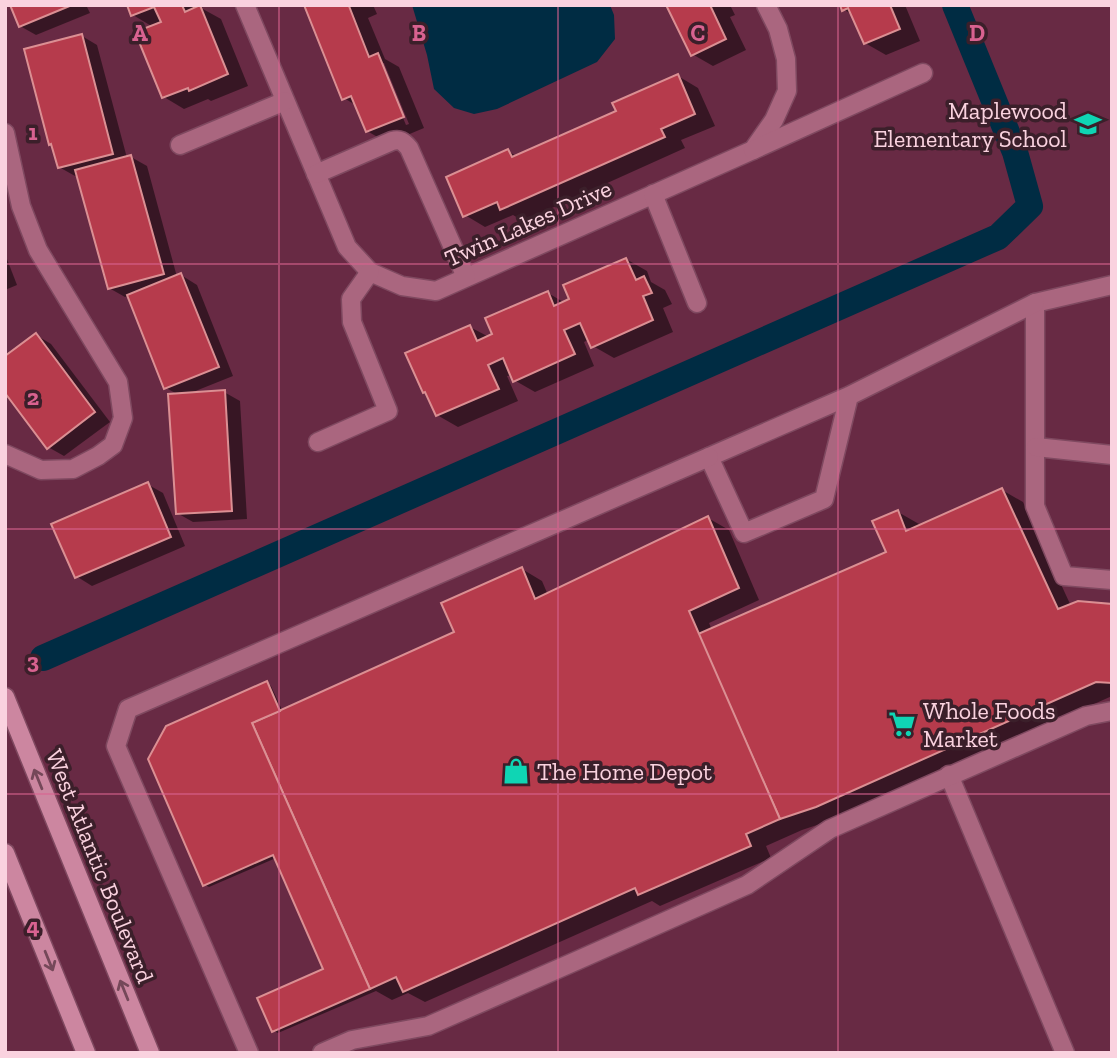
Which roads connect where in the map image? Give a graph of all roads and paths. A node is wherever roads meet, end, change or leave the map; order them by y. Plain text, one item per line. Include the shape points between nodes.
1 (245, 5) edge
2 (765, 5) edge
3 (923, 73) dead end
4 (285, 101) junction
5 (5, 133) edge
6 (180, 145) dead end
7 (753, 150) junction
8 (316, 174) junction
9 (653, 194) junction
10 (370, 272) junction
11 (466, 278) junction
12 (1112, 285) edge
13 (696, 303) dead end
14 (1035, 303) junction
15 (849, 396) junction
16 (318, 442) dead end
17 (1036, 447) junction
18 (5, 454) edge
19 (1112, 455) edge
20 (709, 457) junction
21 (1112, 580) edge
22 (5, 697) edge
23 (1112, 711) edge
24 (949, 775) junction
25 (5, 853) edge
26 (354, 1046) edge
27 (86, 1053) edge
28 (150, 1053) edge
29 (249, 1053) edge
30 (322, 1053) edge
31 (1065, 1053) edge

1 - 4 street, Twin Lakes Drive
2 - 7 street via 786,59 787,90
3 - 7 street, Twin Lakes Drive
4 - 6 street
4 - 8 street, Twin Lakes Drive
5 - 18 street via 21,206 38,250 118,382 123,418 113,444 73,469 41,470
7 - 9 street, Twin Lakes Drive
8 - 10 street, Twin Lakes Drive via 347,247
8 - 11 street via 392,141 403,141
9 - 11 street, Twin Lakes Drive
9 - 13 street
10 - 11 street, Twin Lakes Drive via 402,286 436,291
10 - 16 street via 351,299 352,323 388,411
12 - 14 street
14 - 15 street
14 - 17 street
15 - 20 street
15 - 20 street via 824,499 744,533
17 - 19 street
17 - 21 street via 1035,506 1064,576
20 - 29 street via 128,709 116,746
28 -> 22 main road, West Atlantic Boulevard
23 - 24 street via 1086,716
24 - 26 street via 830,829 747,885 428,1026
24 - 31 street
25 -> 27 main road
26 - 30 street

